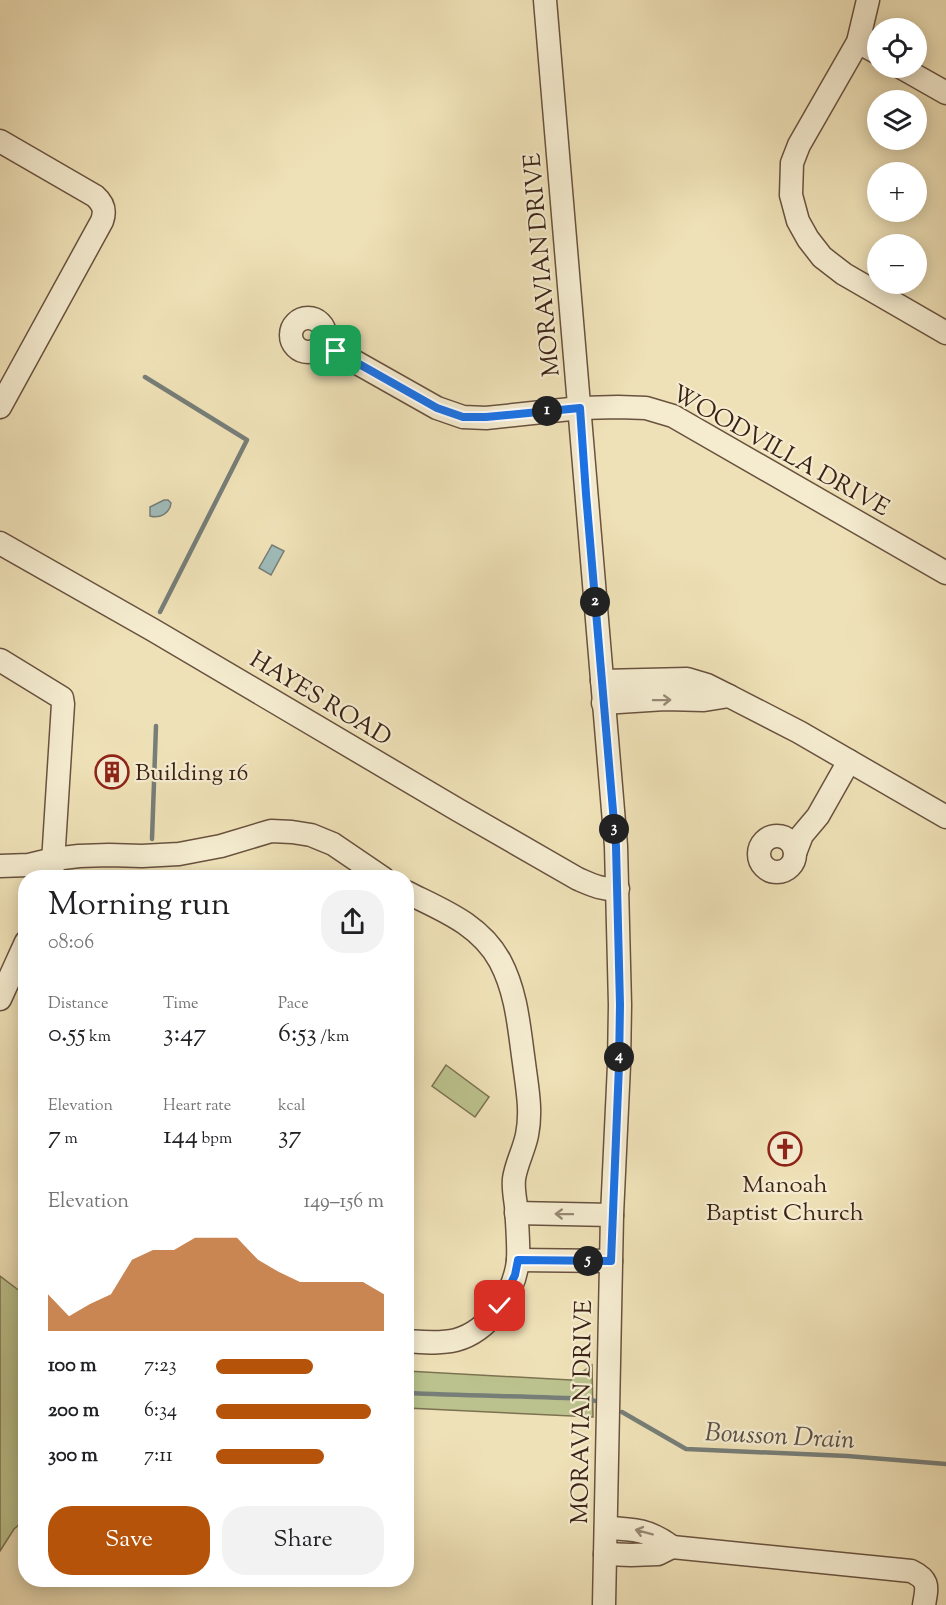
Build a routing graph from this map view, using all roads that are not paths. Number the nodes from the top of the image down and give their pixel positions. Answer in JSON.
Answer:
{"nodes":[{"id":1,"x":545,"y":0,"type":"edge"},
{"id":2,"x":868,"y":0,"type":"edge"},
{"id":3,"x":858,"y":42,"type":"junction"},
{"id":4,"x":867,"y":47,"type":"edge"},
{"id":5,"x":920,"y":78,"type":"edge"},
{"id":6,"x":946,"y":93,"type":"edge"},
{"id":7,"x":0,"y":141,"type":"edge"},
{"id":8,"x":946,"y":333,"type":"edge"},
{"id":9,"x":325,"y":345,"type":"dead end"},
{"id":10,"x":0,"y":407,"type":"edge"},
{"id":11,"x":580,"y":408,"type":"junction"},
{"id":12,"x":0,"y":543,"type":"edge"},
{"id":13,"x":946,"y":573,"type":"edge"},
{"id":14,"x":0,"y":660,"type":"edge"},
{"id":15,"x":602,"y":681,"type":"junction"},
{"id":16,"x":729,"y":696,"type":"junction"},
{"id":17,"x":603,"y":703,"type":"junction"},
{"id":18,"x":849,"y":761,"type":"junction"},
{"id":19,"x":946,"y":817,"type":"edge"},
{"id":20,"x":794,"y":842,"type":"dead end"},
{"id":21,"x":0,"y":866,"type":"edge"},
{"id":22,"x":53,"y":868,"type":"edge"},
{"id":23,"x":371,"y":870,"type":"edge"},
{"id":24,"x":618,"y":888,"type":"junction"},
{"id":25,"x":414,"y":896,"type":"edge"},
{"id":26,"x":18,"y":960,"type":"edge"},
{"id":27,"x":0,"y":999,"type":"edge"},
{"id":28,"x":516,"y":1213,"type":"junction"},
{"id":29,"x":612,"y":1215,"type":"junction"},
{"id":30,"x":518,"y":1260,"type":"junction"},
{"id":31,"x":611,"y":1261,"type":"junction"},
{"id":32,"x":414,"y":1341,"type":"edge"},
{"id":33,"x":606,"y":1528,"type":"junction"},
{"id":34,"x":672,"y":1547,"type":"junction"},
{"id":35,"x":605,"y":1554,"type":"junction"},
{"id":36,"x":604,"y":1605,"type":"edge"},
{"id":37,"x":924,"y":1605,"type":"edge"}],
"edges":[{"from":1,"to":11,"type":"street","name":"MORAVIAN DRIVE"},
{"from":2,"to":3,"type":"street"},
{"from":3,"to":4,"type":"street"},
{"from":3,"to":8,"type":"street"},
{"from":5,"to":6,"type":"street"},
{"from":7,"to":10,"type":"street"},
{"from":9,"to":11,"type":"street","name":"WOODVILLA DRIVE"},
{"from":11,"to":13,"type":"street","name":"WOODVILLA DRIVE"},
{"from":11,"to":15,"type":"street","name":"MORAVIAN DRIVE"},
{"from":12,"to":24,"type":"street","name":"HAYES ROAD"},
{"from":14,"to":22,"type":"street"},
{"from":15,"to":16,"type":"street"},
{"from":15,"to":17,"type":"street","name":"MORAVIAN DRIVE"},
{"from":17,"to":16,"type":"street","one_way":true},
{"from":16,"to":18,"type":"street"},
{"from":17,"to":24,"type":"street","name":"MORAVIAN DRIVE"},
{"from":18,"to":19,"type":"street"},
{"from":18,"to":20,"type":"street"},
{"from":21,"to":22,"type":"street"},
{"from":22,"to":23,"type":"street"},
{"from":24,"to":29,"type":"street","name":"MORAVIAN DRIVE"},
{"from":25,"to":28,"type":"street"},
{"from":26,"to":27,"type":"street"},
{"from":29,"to":28,"type":"street","one_way":true},
{"from":28,"to":30,"type":"street"},
{"from":29,"to":31,"type":"street","name":"MORAVIAN DRIVE"},
{"from":30,"to":31,"type":"street"},
{"from":30,"to":32,"type":"street"},
{"from":31,"to":33,"type":"street","name":"MORAVIAN DRIVE"},
{"from":34,"to":33,"type":"street","one_way":true},
{"from":33,"to":35,"type":"street","name":"MORAVIAN DRIVE"},
{"from":34,"to":35,"type":"street"},
{"from":34,"to":37,"type":"street"},
{"from":35,"to":36,"type":"street","name":"MORAVIAN DRIVE"}]}
